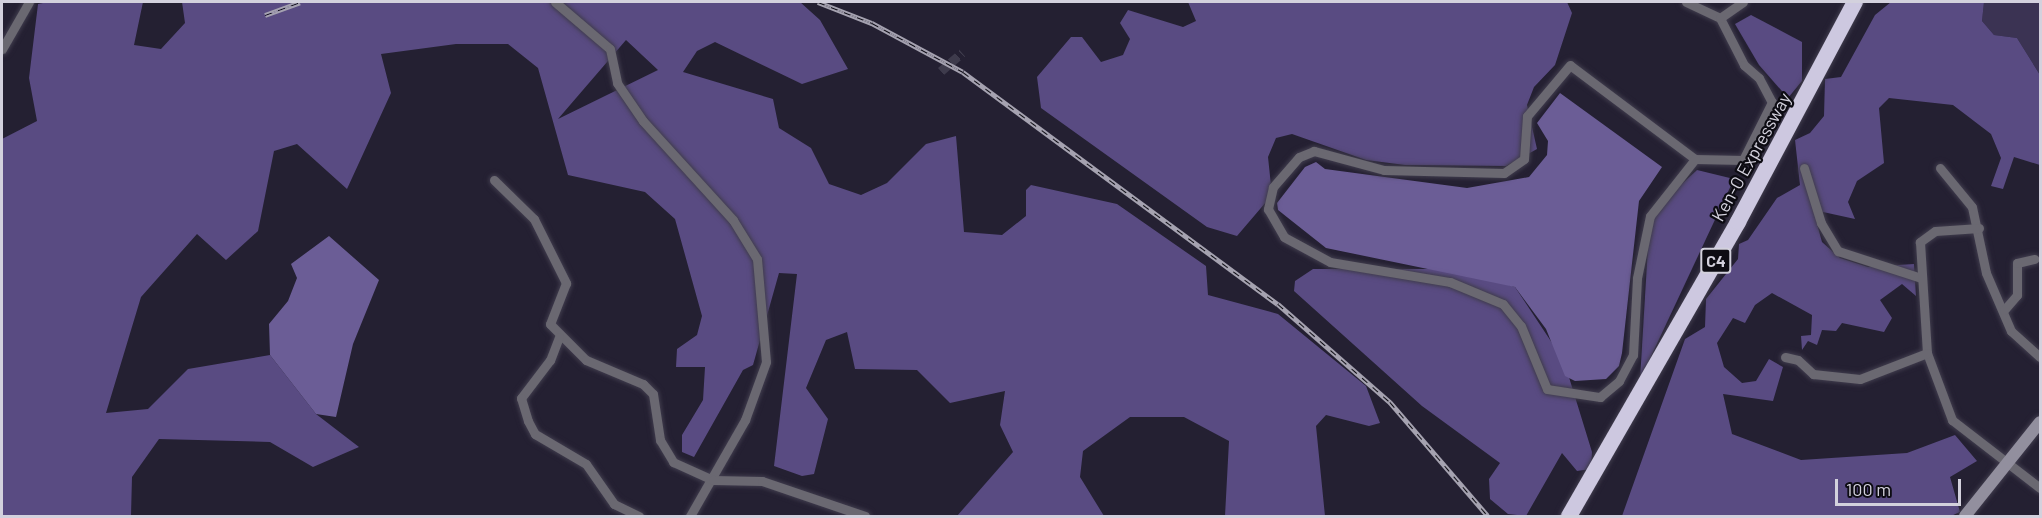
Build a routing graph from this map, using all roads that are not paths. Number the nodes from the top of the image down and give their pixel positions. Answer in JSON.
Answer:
{"nodes":[{"id":1,"x":28,"y":2,"type":"edge"},
{"id":2,"x":555,"y":2,"type":"edge"},
{"id":3,"x":1686,"y":2,"type":"edge"},
{"id":4,"x":1743,"y":2,"type":"edge"},
{"id":5,"x":1855,"y":2,"type":"edge"},
{"id":6,"x":1720,"y":18,"type":"junction"},
{"id":7,"x":2,"y":49,"type":"edge"},
{"id":8,"x":1695,"y":159,"type":"junction"},
{"id":9,"x":1803,"y":168,"type":"dead end"},
{"id":10,"x":1940,"y":168,"type":"dead end"},
{"id":11,"x":494,"y":180,"type":"dead end"},
{"id":12,"x":1979,"y":228,"type":"junction"},
{"id":13,"x":2035,"y":260,"type":"dead end"},
{"id":14,"x":1922,"y":278,"type":"junction"},
{"id":15,"x":2004,"y":310,"type":"junction"},
{"id":16,"x":558,"y":337,"type":"junction"},
{"id":17,"x":1927,"y":353,"type":"junction"},
{"id":18,"x":1785,"y":357,"type":"dead end"},
{"id":19,"x":2040,"y":357,"type":"edge"},
{"id":20,"x":2040,"y":422,"type":"edge"},
{"id":21,"x":2007,"y":462,"type":"junction"},
{"id":22,"x":713,"y":480,"type":"junction"},
{"id":23,"x":2040,"y":488,"type":"edge"},
{"id":24,"x":639,"y":516,"type":"edge"},
{"id":25,"x":690,"y":516,"type":"edge"},
{"id":26,"x":865,"y":516,"type":"edge"},
{"id":27,"x":1569,"y":516,"type":"edge"},
{"id":28,"x":1965,"y":516,"type":"edge"}],
"edges":[{"from":1,"to":7,"type":"street"},
{"from":2,"to":22,"type":"street"},
{"from":3,"to":6,"type":"street"},
{"from":4,"to":6,"type":"street"},
{"from":5,"to":27,"type":"highway","name":"Ken-O Expressway","number":"C4"},
{"from":6,"to":8,"type":"street"},
{"from":8,"to":8,"type":"street"},
{"from":9,"to":14,"type":"street"},
{"from":10,"to":12,"type":"street"},
{"from":11,"to":16,"type":"street"},
{"from":12,"to":14,"type":"street"},
{"from":12,"to":15,"type":"street"},
{"from":13,"to":15,"type":"street"},
{"from":14,"to":17,"type":"street"},
{"from":15,"to":19,"type":"street"},
{"from":16,"to":22,"type":"street"},
{"from":16,"to":24,"type":"street"},
{"from":17,"to":18,"type":"street"},
{"from":17,"to":21,"type":"street"},
{"from":20,"to":21,"type":"street"},
{"from":21,"to":23,"type":"street"},
{"from":21,"to":28,"type":"street"},
{"from":22,"to":25,"type":"street"},
{"from":22,"to":26,"type":"street"}]}
